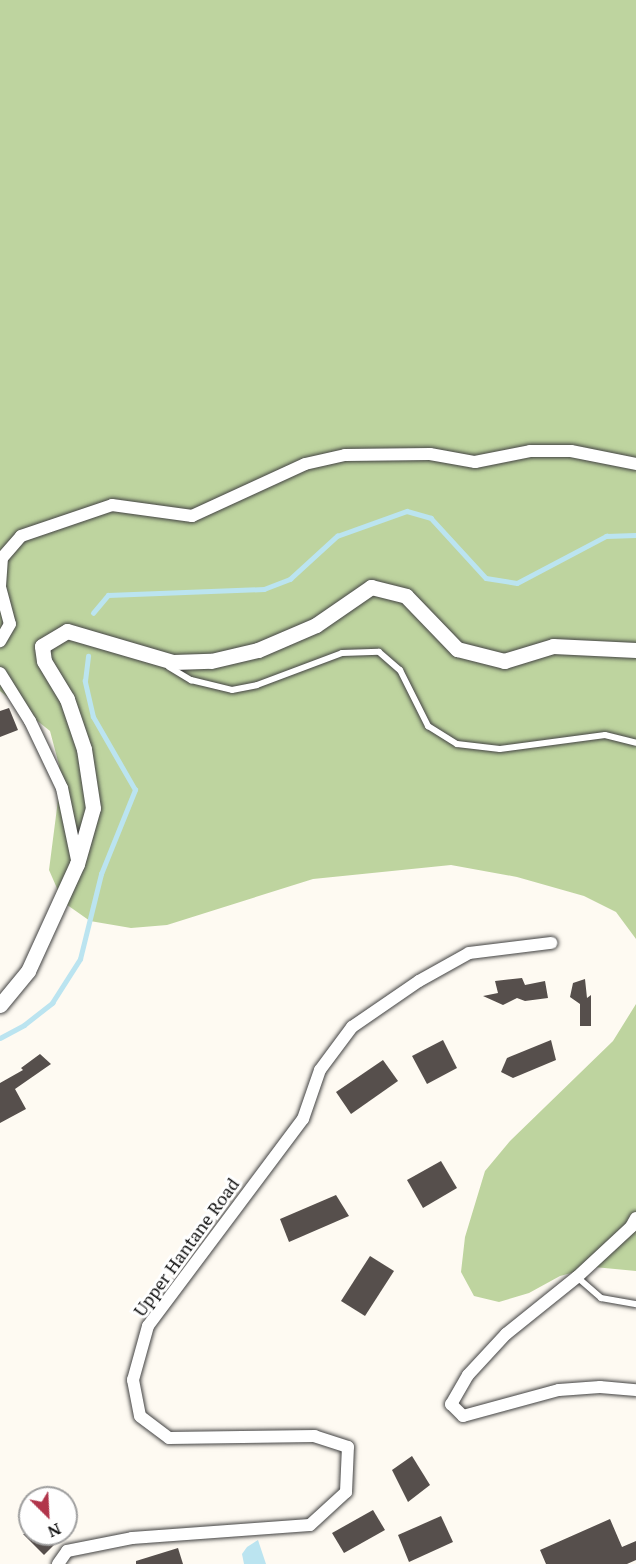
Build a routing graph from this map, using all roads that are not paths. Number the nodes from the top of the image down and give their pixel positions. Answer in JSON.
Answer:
{"nodes":[{"id":1,"x":636,"y":464,"type":"edge"},
{"id":2,"x":0,"y":587,"type":"edge"},
{"id":3,"x":0,"y":641,"type":"edge"},
{"id":4,"x":636,"y":650,"type":"edge"},
{"id":5,"x":152,"y":656,"type":"junction"},
{"id":6,"x":0,"y":673,"type":"edge"},
{"id":7,"x":636,"y":743,"type":"edge"},
{"id":8,"x":77,"y":864,"type":"junction"},
{"id":9,"x":551,"y":943,"type":"dead end"},
{"id":10,"x":0,"y":1005,"type":"edge"},
{"id":11,"x":636,"y":1218,"type":"edge"},
{"id":12,"x":577,"y":1277,"type":"junction"},
{"id":13,"x":636,"y":1304,"type":"edge"},
{"id":14,"x":636,"y":1390,"type":"edge"},
{"id":15,"x":58,"y":1564,"type":"edge"}],
"edges":[{"from":1,"to":2,"type":"street"},
{"from":2,"to":3,"type":"street"},
{"from":4,"to":5,"type":"street"},
{"from":5,"to":7,"type":"lane"},
{"from":5,"to":8,"type":"street"},
{"from":6,"to":8,"type":"street"},
{"from":8,"to":10,"type":"street"},
{"from":9,"to":15,"type":"street","name":"Upper Hantane Road"},
{"from":11,"to":12,"type":"street"},
{"from":12,"to":13,"type":"lane"},
{"from":12,"to":14,"type":"street"}]}
